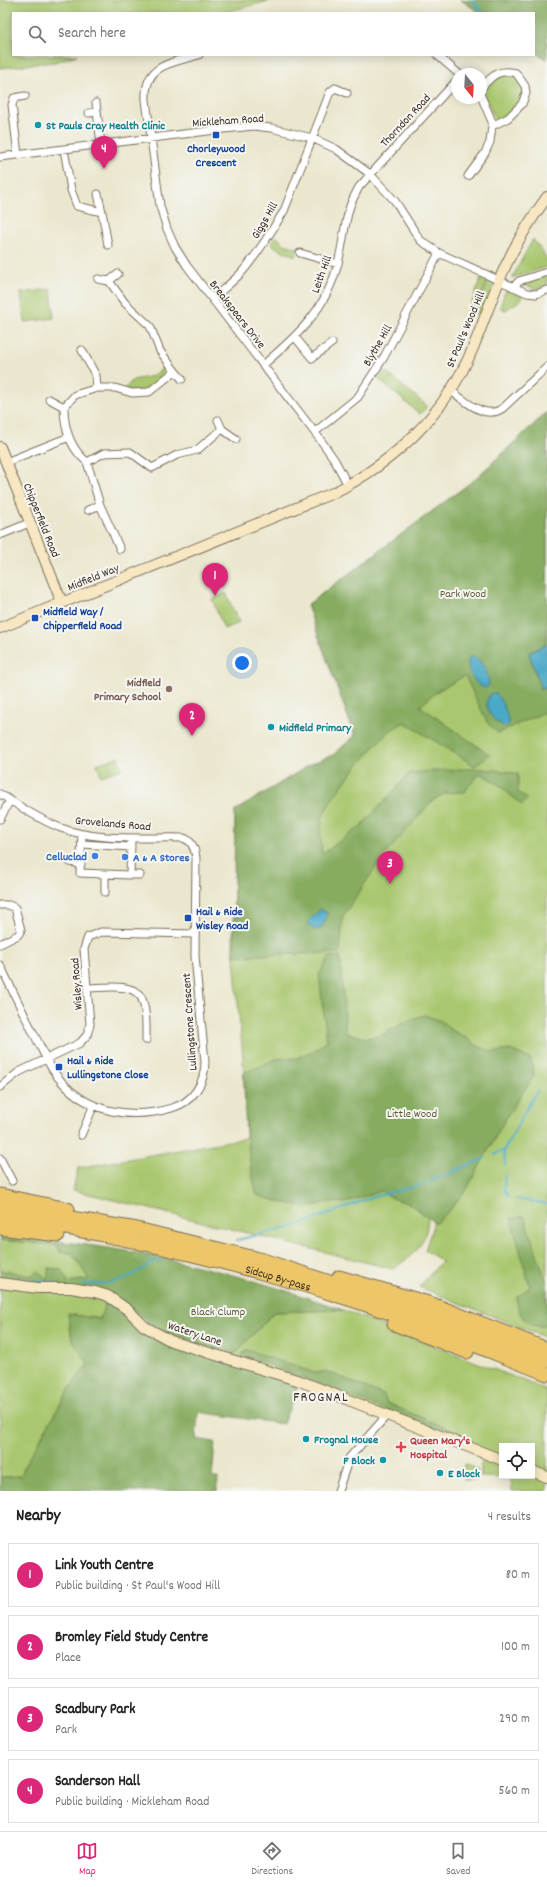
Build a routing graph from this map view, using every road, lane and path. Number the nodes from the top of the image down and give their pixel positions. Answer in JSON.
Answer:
{"nodes":[{"id":1,"x":195,"y":56,"type":"edge"},
{"id":2,"x":437,"y":56,"type":"edge"},
{"id":3,"x":452,"y":68,"type":"edge"},
{"id":4,"x":487,"y":81,"type":"edge"},
{"id":5,"x":451,"y":86,"type":"edge"},
{"id":6,"x":347,"y":93,"type":"dead end"},
{"id":7,"x":25,"y":96,"type":"dead end"},
{"id":8,"x":96,"y":103,"type":"dead end"},
{"id":9,"x":484,"y":104,"type":"edge"},
{"id":10,"x":97,"y":112,"type":"junction"},
{"id":11,"x":89,"y":113,"type":"dead end"},
{"id":12,"x":493,"y":124,"type":"junction"},
{"id":13,"x":152,"y":138,"type":"junction"},
{"id":14,"x":312,"y":138,"type":"junction"},
{"id":15,"x":101,"y":144,"type":"junction"},
{"id":16,"x":64,"y":149,"type":"junction"},
{"id":17,"x":18,"y":155,"type":"junction"},
{"id":18,"x":0,"y":157,"type":"edge"},
{"id":19,"x":370,"y":174,"type":"junction"},
{"id":20,"x":468,"y":176,"type":"dead end"},
{"id":21,"x":98,"y":194,"type":"dead end"},
{"id":22,"x":547,"y":197,"type":"edge"},
{"id":23,"x":102,"y":212,"type":"junction"},
{"id":24,"x":108,"y":245,"type":"dead end"},
{"id":25,"x":300,"y":253,"type":"dead end"},
{"id":26,"x":439,"y":253,"type":"junction"},
{"id":27,"x":338,"y":264,"type":"junction"},
{"id":28,"x":547,"y":272,"type":"edge"},
{"id":29,"x":118,"y":274,"type":"dead end"},
{"id":30,"x":98,"y":279,"type":"dead end"},
{"id":31,"x":500,"y":280,"type":"junction"},
{"id":32,"x":109,"y":281,"type":"junction"},
{"id":33,"x":513,"y":287,"type":"junction"},
{"id":34,"x":547,"y":290,"type":"edge"},
{"id":35,"x":212,"y":299,"type":"junction"},
{"id":36,"x":295,"y":337,"type":"junction"},
{"id":37,"x":332,"y":343,"type":"dead end"},
{"id":38,"x":82,"y":350,"type":"dead end"},
{"id":39,"x":263,"y":364,"type":"junction"},
{"id":40,"x":547,"y":367,"type":"edge"},
{"id":41,"x":175,"y":371,"type":"junction"},
{"id":42,"x":182,"y":379,"type":"dead end"},
{"id":43,"x":97,"y":388,"type":"junction"},
{"id":44,"x":451,"y":391,"type":"junction"},
{"id":45,"x":49,"y":399,"type":"dead end"},
{"id":46,"x":64,"y":407,"type":"junction"},
{"id":47,"x":218,"y":420,"type":"dead end"},
{"id":48,"x":222,"y":429,"type":"junction"},
{"id":49,"x":315,"y":432,"type":"junction"},
{"id":50,"x":69,"y":437,"type":"junction"},
{"id":51,"x":236,"y":439,"type":"dead end"},
{"id":52,"x":0,"y":447,"type":"edge"},
{"id":53,"x":6,"y":462,"type":"junction"},
{"id":54,"x":87,"y":462,"type":"junction"},
{"id":55,"x":348,"y":485,"type":"junction"},
{"id":56,"x":100,"y":505,"type":"junction"},
{"id":57,"x":88,"y":510,"type":"dead end"},
{"id":58,"x":29,"y":523,"type":"junction"},
{"id":59,"x":0,"y":535,"type":"edge"},
{"id":60,"x":120,"y":549,"type":"dead end"},
{"id":61,"x":194,"y":550,"type":"joint"},
{"id":62,"x":62,"y":603,"type":"junction"},
{"id":63,"x":0,"y":628,"type":"edge"},
{"id":64,"x":0,"y":794,"type":"edge"},
{"id":65,"x":10,"y":800,"type":"junction"},
{"id":66,"x":0,"y":819,"type":"edge"},
{"id":67,"x":82,"y":834,"type":"junction"},
{"id":68,"x":132,"y":837,"type":"junction"},
{"id":69,"x":186,"y":839,"type":"joint"},
{"id":70,"x":82,"y":844,"type":"junction"},
{"id":71,"x":131,"y":847,"type":"junction"},
{"id":72,"x":70,"y":862,"type":"dead end"},
{"id":73,"x":81,"y":864,"type":"junction"},
{"id":74,"x":105,"y":874,"type":"junction"},
{"id":75,"x":130,"y":875,"type":"junction"},
{"id":76,"x":140,"y":875,"type":"dead end"},
{"id":77,"x":104,"y":892,"type":"dead end"},
{"id":78,"x":0,"y":905,"type":"edge"},
{"id":79,"x":195,"y":934,"type":"junction"},
{"id":80,"x":0,"y":944,"type":"edge"},
{"id":81,"x":0,"y":965,"type":"edge"},
{"id":82,"x":87,"y":988,"type":"junction"},
{"id":83,"x":146,"y":1040,"type":"dead end"},
{"id":84,"x":46,"y":1059,"type":"junction"},
{"id":85,"x":0,"y":1088,"type":"edge"},
{"id":86,"x":94,"y":1105,"type":"junction"},
{"id":87,"x":80,"y":1135,"type":"dead end"},
{"id":88,"x":0,"y":1158,"type":"edge"},
{"id":89,"x":12,"y":1181,"type":"dead end"},
{"id":90,"x":0,"y":1195,"type":"edge"},
{"id":91,"x":0,"y":1206,"type":"edge"},
{"id":92,"x":0,"y":1217,"type":"edge"},
{"id":93,"x":0,"y":1228,"type":"edge"},
{"id":94,"x":137,"y":1229,"type":"junction"},
{"id":95,"x":152,"y":1246,"type":"junction"},
{"id":96,"x":264,"y":1260,"type":"junction"},
{"id":97,"x":252,"y":1271,"type":"junction"},
{"id":98,"x":0,"y":1283,"type":"edge"},
{"id":99,"x":547,"y":1349,"type":"edge"},
{"id":100,"x":547,"y":1361,"type":"edge"},
{"id":101,"x":547,"y":1374,"type":"edge"},
{"id":102,"x":547,"y":1383,"type":"edge"},
{"id":103,"x":388,"y":1414,"type":"junction"},
{"id":104,"x":499,"y":1459,"type":"edge"},
{"id":105,"x":535,"y":1472,"type":"edge"},
{"id":106,"x":547,"y":1477,"type":"edge"},
{"id":107,"x":338,"y":1491,"type":"edge"}],
"edges":[{"from":1,"to":13,"type":"street"},
{"from":2,"to":3,"type":"street"},
{"from":4,"to":12,"type":"street"},
{"from":5,"to":19,"type":"street","name":"Thorndon Road"},
{"from":6,"to":14,"type":"street","name":"Giggs Hill"},
{"from":7,"to":17,"type":"street"},
{"from":8,"to":10,"type":"street"},
{"from":9,"to":12,"type":"street"},
{"from":10,"to":11,"type":"street"},
{"from":10,"to":15,"type":"street"},
{"from":12,"to":20,"type":"street"},
{"from":13,"to":14,"type":"street","name":"Mickleham Road"},
{"from":13,"to":15,"type":"street","name":"Mickleham Road"},
{"from":13,"to":35,"type":"street","name":"Breakspears Drive"},
{"from":14,"to":19,"type":"street","name":"Mickleham Road"},
{"from":14,"to":35,"type":"street","name":"Giggs Hill"},
{"from":15,"to":16,"type":"street","name":"Mickleham Road"},
{"from":16,"to":17,"type":"street","name":"Mickleham Road"},
{"from":16,"to":23,"type":"street"},
{"from":17,"to":18,"type":"street","name":"Mickleham Road"},
{"from":19,"to":26,"type":"street","name":"Mickleham Road"},
{"from":19,"to":27,"type":"street","name":"Leith Hill"},
{"from":21,"to":23,"type":"street"},
{"from":22,"to":31,"type":"street","name":"St Paul's Wood Hill"},
{"from":23,"to":24,"type":"street"},
{"from":25,"to":27,"type":"street"},
{"from":26,"to":31,"type":"street","name":"Mickleham Road"},
{"from":26,"to":49,"type":"street","name":"Blythe Hill"},
{"from":27,"to":36,"type":"street","name":"Leith Hill"},
{"from":28,"to":33,"type":"street"},
{"from":29,"to":32,"type":"street"},
{"from":30,"to":32,"type":"street"},
{"from":31,"to":33,"type":"street","name":"Mickleham Road"},
{"from":31,"to":44,"type":"street","name":"St Paul's Wood Hill"},
{"from":32,"to":41,"type":"street"},
{"from":33,"to":34,"type":"street","name":"Mickleham Road"},
{"from":35,"to":39,"type":"street","name":"Breakspears Drive"},
{"from":36,"to":37,"type":"street"},
{"from":36,"to":39,"type":"street","name":"Leith Hill"},
{"from":38,"to":43,"type":"street"},
{"from":39,"to":49,"type":"street","name":"Breakspears Drive"},
{"from":40,"to":44,"type":"street"},
{"from":41,"to":42,"type":"street"},
{"from":41,"to":43,"type":"street"},
{"from":43,"to":46,"type":"street"},
{"from":44,"to":55,"type":"street","name":"St Paul's Wood Hill"},
{"from":45,"to":46,"type":"street"},
{"from":46,"to":50,"type":"street"},
{"from":47,"to":48,"type":"street"},
{"from":48,"to":51,"type":"street"},
{"from":48,"to":54,"type":"street"},
{"from":49,"to":55,"type":"street","name":"Breakspears Drive"},
{"from":50,"to":53,"type":"street"},
{"from":50,"to":54,"type":"street"},
{"from":52,"to":53,"type":"street","name":"Chipperfield Road"},
{"from":53,"to":58,"type":"street","name":"Chipperfield Road"},
{"from":54,"to":56,"type":"street"},
{"from":55,"to":61,"type":"street","name":"St Paul's Wood Hill"},
{"from":56,"to":57,"type":"street"},
{"from":56,"to":60,"type":"street"},
{"from":58,"to":59,"type":"street"},
{"from":58,"to":62,"type":"street","name":"Chipperfield Road"},
{"from":61,"to":62,"type":"street","name":"Midfield Way"},
{"from":62,"to":63,"type":"street","name":"Midfield Way"},
{"from":64,"to":65,"type":"street","name":"Grovelands Road"},
{"from":65,"to":66,"type":"street"},
{"from":65,"to":67,"type":"street","name":"Grovelands Road"},
{"from":67,"to":68,"type":"street","name":"Grovelands Road"},
{"from":67,"to":70,"type":"street"},
{"from":68,"to":69,"type":"street","name":"Grovelands Road"},
{"from":68,"to":71,"type":"street"},
{"from":69,"to":79,"type":"street","name":"Lullingstone Crescent"},
{"from":70,"to":71,"type":"street","name":"Grovelands Road"},
{"from":70,"to":73,"type":"street"},
{"from":71,"to":75,"type":"street"},
{"from":72,"to":73,"type":"street"},
{"from":73,"to":74,"type":"street"},
{"from":74,"to":75,"type":"street"},
{"from":74,"to":77,"type":"street"},
{"from":75,"to":76,"type":"street"},
{"from":78,"to":80,"type":"street"},
{"from":79,"to":82,"type":"street","name":"Wisley Road"},
{"from":79,"to":86,"type":"street","name":"Lullingstone Crescent"},
{"from":81,"to":84,"type":"street","name":"Lullingstone Crescent"},
{"from":82,"to":83,"type":"street"},
{"from":82,"to":84,"type":"street","name":"Wisley Road"},
{"from":84,"to":85,"type":"street","name":"Wisley Road"},
{"from":84,"to":86,"type":"street","name":"Lullingstone Crescent"},
{"from":86,"to":87,"type":"street"},
{"from":88,"to":89,"type":"street"},
{"from":90,"to":94,"type":"highway"},
{"from":91,"to":94,"type":"highway","name":"Sidcup By-pass"},
{"from":92,"to":95,"type":"highway","name":"Sidcup By-pass"},
{"from":93,"to":95,"type":"highway"},
{"from":94,"to":96,"type":"highway","name":"Sidcup By-pass"},
{"from":95,"to":97,"type":"highway","name":"Sidcup By-pass"},
{"from":96,"to":99,"type":"highway"},
{"from":96,"to":100,"type":"highway","name":"Sidcup By-pass"},
{"from":97,"to":101,"type":"highway","name":"Sidcup By-pass"},
{"from":97,"to":102,"type":"highway"},
{"from":98,"to":103,"type":"street","name":"Watery Lane"},
{"from":103,"to":104,"type":"street","name":"Watery Lane"},
{"from":103,"to":107,"type":"street"},
{"from":105,"to":106,"type":"street"}]}
